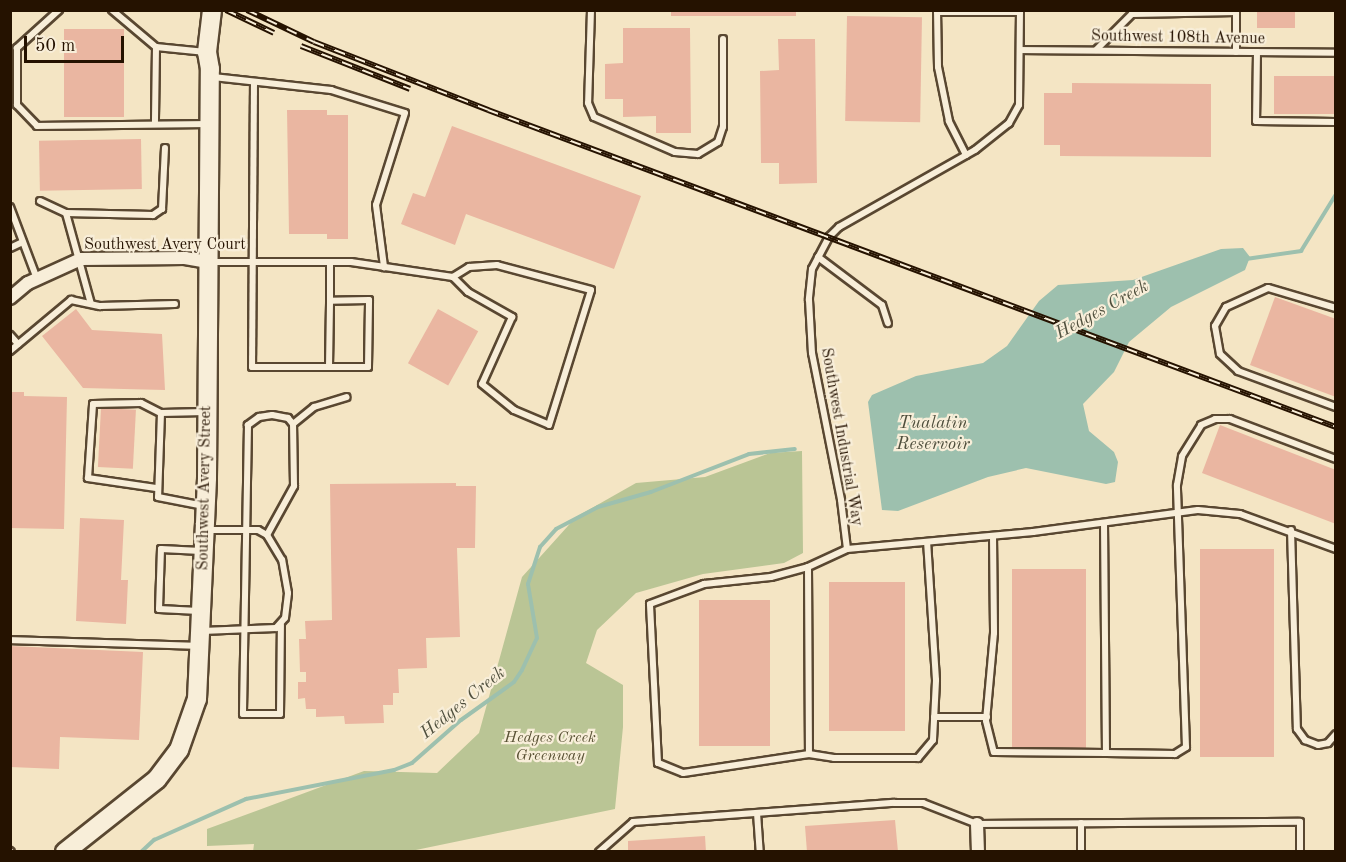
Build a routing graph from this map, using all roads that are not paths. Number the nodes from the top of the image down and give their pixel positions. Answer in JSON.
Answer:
{"nodes":[{"id":1,"x":59,"y":10,"type":"edge"},
{"id":2,"x":112,"y":10,"type":"edge"},
{"id":3,"x":212,"y":10,"type":"edge"},
{"id":4,"x":221,"y":10,"type":"edge"},
{"id":5,"x":591,"y":10,"type":"edge"},
{"id":6,"x":1020,"y":11,"type":"edge"},
{"id":7,"x":1236,"y":11,"type":"edge"},
{"id":8,"x":723,"y":39,"type":"dead end"},
{"id":9,"x":156,"y":47,"type":"junction"},
{"id":10,"x":1020,"y":50,"type":"junction"},
{"id":11,"x":1096,"y":50,"type":"junction"},
{"id":12,"x":1236,"y":52,"type":"junction"},
{"id":13,"x":1257,"y":52,"type":"junction"},
{"id":14,"x":1335,"y":53,"type":"edge"},
{"id":15,"x":209,"y":66,"type":"junction"},
{"id":16,"x":254,"y":82,"type":"junction"},
{"id":17,"x":1335,"y":122,"type":"edge"},
{"id":18,"x":155,"y":123,"type":"junction"},
{"id":19,"x":207,"y":124,"type":"junction"},
{"id":20,"x":165,"y":148,"type":"dead end"},
{"id":21,"x":966,"y":155,"type":"junction"},
{"id":22,"x":40,"y":201,"type":"dead end"},
{"id":23,"x":10,"y":207,"type":"edge"},
{"id":24,"x":66,"y":213,"type":"junction"},
{"id":25,"x":24,"y":242,"type":"junction"},
{"id":26,"x":10,"y":248,"type":"edge"},
{"id":27,"x":818,"y":257,"type":"junction"},
{"id":28,"x":81,"y":259,"type":"junction"},
{"id":29,"x":207,"y":262,"type":"junction"},
{"id":30,"x":253,"y":262,"type":"junction"},
{"id":31,"x":330,"y":262,"type":"junction"},
{"id":32,"x":384,"y":267,"type":"junction"},
{"id":33,"x":453,"y":277,"type":"junction"},
{"id":34,"x":37,"y":279,"type":"junction"},
{"id":35,"x":10,"y":298,"type":"edge"},
{"id":36,"x":330,"y":301,"type":"junction"},
{"id":37,"x":91,"y":304,"type":"junction"},
{"id":38,"x":175,"y":304,"type":"dead end"},
{"id":39,"x":1335,"y":308,"type":"edge"},
{"id":40,"x":888,"y":322,"type":"dead end"},
{"id":41,"x":10,"y":334,"type":"edge"},
{"id":42,"x":18,"y":344,"type":"junction"},
{"id":43,"x":10,"y":351,"type":"edge"},
{"id":44,"x":329,"y":367,"type":"junction"},
{"id":45,"x":347,"y":398,"type":"dead end"},
{"id":46,"x":1335,"y":407,"type":"edge"},
{"id":47,"x":207,"y":412,"type":"junction"},
{"id":48,"x":161,"y":413,"type":"junction"},
{"id":49,"x":293,"y":424,"type":"junction"},
{"id":50,"x":1335,"y":459,"type":"edge"},
{"id":51,"x":156,"y":488,"type":"junction"},
{"id":52,"x":206,"y":507,"type":"junction"},
{"id":53,"x":1178,"y":513,"type":"junction"},
{"id":54,"x":1104,"y":523,"type":"junction"},
{"id":55,"x":205,"y":530,"type":"junction"},
{"id":56,"x":246,"y":530,"type":"junction"},
{"id":57,"x":1291,"y":530,"type":"junction"},
{"id":58,"x":267,"y":535,"type":"junction"},
{"id":59,"x":993,"y":536,"type":"junction"},
{"id":60,"x":927,"y":542,"type":"junction"},
{"id":61,"x":847,"y":549,"type":"junction"},
{"id":62,"x":1335,"y":549,"type":"edge"},
{"id":63,"x":204,"y":551,"type":"junction"},
{"id":64,"x":808,"y":567,"type":"junction"},
{"id":65,"x":202,"y":611,"type":"junction"},
{"id":66,"x":281,"y":625,"type":"junction"},
{"id":67,"x":244,"y":632,"type":"junction"},
{"id":68,"x":201,"y":639,"type":"junction"},
{"id":69,"x":10,"y":640,"type":"edge"},
{"id":70,"x":934,"y":717,"type":"junction"},
{"id":71,"x":987,"y":717,"type":"junction"},
{"id":72,"x":1335,"y":734,"type":"edge"},
{"id":73,"x":1106,"y":753,"type":"junction"},
{"id":74,"x":809,"y":754,"type":"junction"},
{"id":75,"x":757,"y":813,"type":"junction"},
{"id":76,"x":1081,"y":823,"type":"junction"},
{"id":77,"x":977,"y":824,"type":"junction"},
{"id":78,"x":65,"y":852,"type":"edge"},
{"id":79,"x":599,"y":852,"type":"edge"},
{"id":80,"x":760,"y":852,"type":"edge"},
{"id":81,"x":978,"y":852,"type":"edge"},
{"id":82,"x":1082,"y":852,"type":"edge"},
{"id":83,"x":1300,"y":852,"type":"edge"}],
"edges":[{"from":1,"to":18,"type":"lane"},
{"from":2,"to":9,"type":"lane"},
{"from":3,"to":15,"type":"main road","name":"Southwest Avery Street"},
{"from":4,"to":15,"type":"main road","name":"Southwest Avery Street"},
{"from":5,"to":8,"type":"lane"},
{"from":6,"to":10,"type":"lane","name":"Southwest Industrial Way"},
{"from":6,"to":21,"type":"lane"},
{"from":7,"to":11,"type":"lane"},
{"from":7,"to":12,"type":"lane"},
{"from":9,"to":15,"type":"lane"},
{"from":9,"to":18,"type":"lane"},
{"from":10,"to":11,"type":"lane","name":"Southwest 108th Avenue"},
{"from":10,"to":21,"type":"lane","name":"Southwest Industrial Way"},
{"from":11,"to":12,"type":"lane","name":"Southwest 108th Avenue"},
{"from":12,"to":13,"type":"lane","name":"Southwest 108th Avenue"},
{"from":13,"to":14,"type":"lane","name":"Southwest 108th Avenue"},
{"from":13,"to":17,"type":"lane"},
{"from":15,"to":16,"type":"lane"},
{"from":15,"to":19,"type":"main road","name":"Southwest Avery Street"},
{"from":16,"to":30,"type":"lane"},
{"from":16,"to":32,"type":"lane"},
{"from":18,"to":19,"type":"lane"},
{"from":19,"to":29,"type":"main road","name":"Southwest Avery Street"},
{"from":20,"to":24,"type":"lane"},
{"from":21,"to":27,"type":"lane","name":"Southwest Industrial Way"},
{"from":22,"to":24,"type":"lane"},
{"from":23,"to":25,"type":"lane"},
{"from":24,"to":28,"type":"lane"},
{"from":25,"to":26,"type":"lane"},
{"from":25,"to":34,"type":"lane"},
{"from":27,"to":40,"type":"lane"},
{"from":27,"to":61,"type":"lane","name":"Southwest Industrial Way"},
{"from":28,"to":29,"type":"street","name":"Southwest Avery Court"},
{"from":28,"to":34,"type":"street","name":"Southwest Avery Court"},
{"from":28,"to":37,"type":"lane"},
{"from":29,"to":30,"type":"lane","name":"Southwest Avery Court"},
{"from":29,"to":47,"type":"main road","name":"Southwest Avery Street"},
{"from":30,"to":31,"type":"lane","name":"Southwest Avery Court"},
{"from":30,"to":44,"type":"lane"},
{"from":31,"to":32,"type":"lane","name":"Southwest Avery Court"},
{"from":31,"to":36,"type":"lane"},
{"from":32,"to":33,"type":"lane","name":"Southwest Avery Court"},
{"from":33,"to":33,"type":"lane"},
{"from":34,"to":35,"type":"street","name":"Southwest Avery Court"},
{"from":36,"to":44,"type":"lane"},
{"from":36,"to":44,"type":"lane"},
{"from":37,"to":38,"type":"lane"},
{"from":37,"to":42,"type":"lane"},
{"from":39,"to":46,"type":"lane"},
{"from":41,"to":42,"type":"lane"},
{"from":42,"to":43,"type":"lane"},
{"from":45,"to":49,"type":"lane"},
{"from":47,"to":48,"type":"lane"},
{"from":47,"to":52,"type":"main road","name":"Southwest Avery Street"},
{"from":48,"to":51,"type":"lane"},
{"from":48,"to":51,"type":"lane"},
{"from":49,"to":56,"type":"lane"},
{"from":49,"to":58,"type":"lane"},
{"from":50,"to":53,"type":"lane"},
{"from":51,"to":52,"type":"lane"},
{"from":52,"to":55,"type":"main road","name":"Southwest Avery Street"},
{"from":53,"to":54,"type":"lane","name":"Southwest Industrial Way"},
{"from":53,"to":57,"type":"lane","name":"Southwest Industrial Way"},
{"from":53,"to":73,"type":"lane"},
{"from":54,"to":59,"type":"lane","name":"Southwest Industrial Way"},
{"from":54,"to":73,"type":"lane"},
{"from":55,"to":56,"type":"lane"},
{"from":55,"to":63,"type":"main road","name":"Southwest Avery Street"},
{"from":56,"to":58,"type":"lane"},
{"from":56,"to":67,"type":"lane"},
{"from":57,"to":62,"type":"lane","name":"Southwest Industrial Way"},
{"from":57,"to":72,"type":"lane"},
{"from":58,"to":66,"type":"lane"},
{"from":59,"to":60,"type":"lane","name":"Southwest Industrial Way"},
{"from":59,"to":71,"type":"lane"},
{"from":60,"to":61,"type":"lane","name":"Southwest Industrial Way"},
{"from":60,"to":70,"type":"lane"},
{"from":61,"to":64,"type":"lane"},
{"from":63,"to":65,"type":"main road","name":"Southwest Avery Street"},
{"from":63,"to":65,"type":"lane"},
{"from":64,"to":74,"type":"lane"},
{"from":64,"to":74,"type":"lane"},
{"from":65,"to":68,"type":"main road","name":"Southwest Avery Street"},
{"from":66,"to":67,"type":"lane"},
{"from":66,"to":67,"type":"lane"},
{"from":67,"to":68,"type":"lane"},
{"from":68,"to":69,"type":"lane"},
{"from":68,"to":78,"type":"main road","name":"Southwest Avery Street"},
{"from":70,"to":71,"type":"lane"},
{"from":70,"to":74,"type":"lane"},
{"from":71,"to":73,"type":"lane"},
{"from":75,"to":77,"type":"lane"},
{"from":75,"to":79,"type":"lane"},
{"from":75,"to":80,"type":"lane"},
{"from":76,"to":77,"type":"lane"},
{"from":76,"to":82,"type":"lane"},
{"from":76,"to":83,"type":"lane"},
{"from":77,"to":81,"type":"street"}]}
